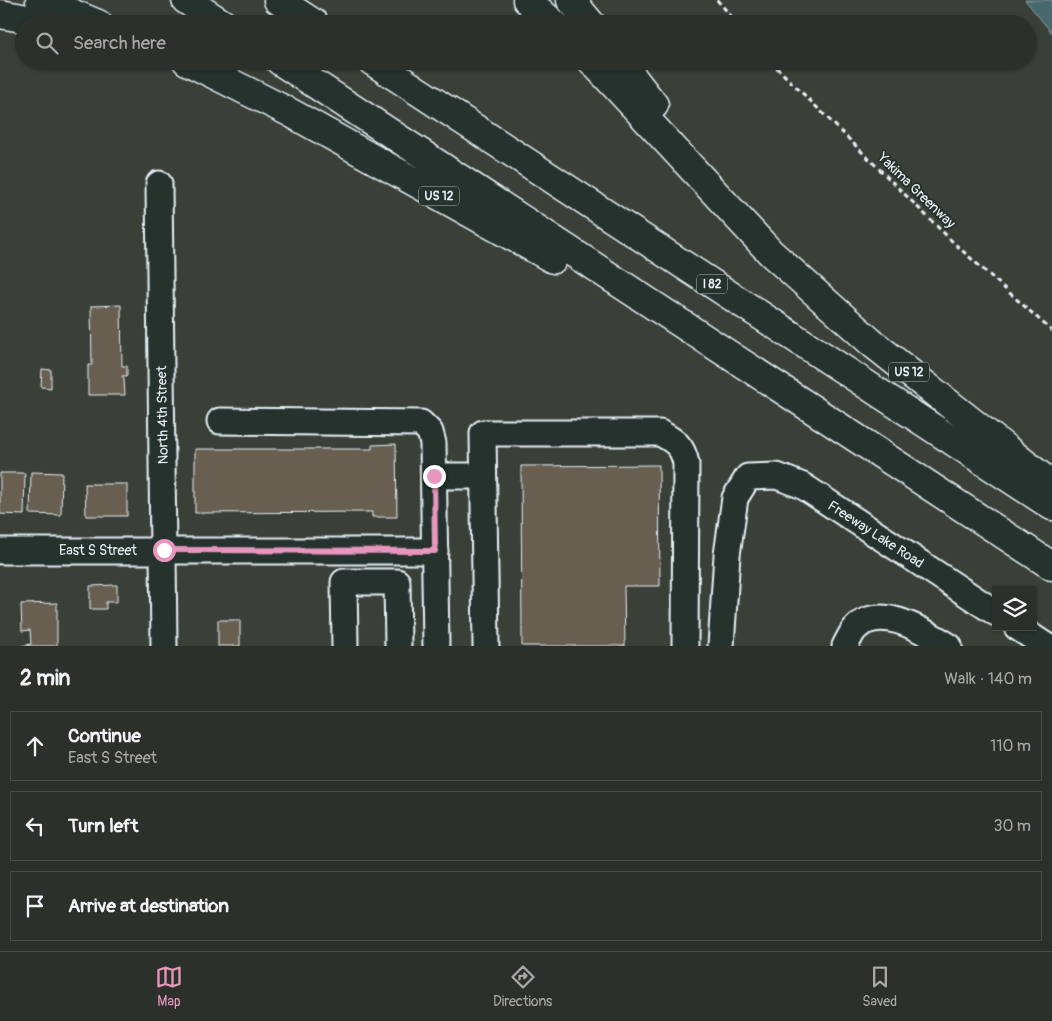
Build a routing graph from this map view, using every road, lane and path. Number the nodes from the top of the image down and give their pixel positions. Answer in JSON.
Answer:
{"nodes":[{"id":1,"x":40,"y":0,"type":"edge"},
{"id":2,"x":186,"y":0,"type":"edge"},
{"id":3,"x":278,"y":0,"type":"edge"},
{"id":4,"x":527,"y":0,"type":"edge"},
{"id":5,"x":571,"y":0,"type":"edge"},
{"id":6,"x":717,"y":0,"type":"edge"},
{"id":7,"x":0,"y":14,"type":"edge"},
{"id":8,"x":76,"y":15,"type":"edge"},
{"id":9,"x":209,"y":15,"type":"edge"},
{"id":10,"x":301,"y":15,"type":"edge"},
{"id":11,"x":544,"y":15,"type":"edge"},
{"id":12,"x":584,"y":15,"type":"edge"},
{"id":13,"x":730,"y":15,"type":"edge"},
{"id":14,"x":15,"y":17,"type":"edge"},
{"id":15,"x":205,"y":70,"type":"edge"},
{"id":16,"x":294,"y":70,"type":"edge"},
{"id":17,"x":386,"y":70,"type":"edge"},
{"id":18,"x":600,"y":70,"type":"edge"},
{"id":19,"x":627,"y":70,"type":"edge"},
{"id":20,"x":779,"y":70,"type":"edge"},
{"id":21,"x":159,"y":184,"type":"dead end"},
{"id":22,"x":771,"y":253,"type":"junction"},
{"id":23,"x":692,"y":331,"type":"junction"},
{"id":24,"x":1052,"y":331,"type":"edge"},
{"id":25,"x":220,"y":422,"type":"dead end"},
{"id":26,"x":434,"y":476,"type":"junction"},
{"id":27,"x":483,"y":476,"type":"junction"},
{"id":28,"x":1052,"y":485,"type":"edge"},
{"id":29,"x":1052,"y":506,"type":"edge"},
{"id":30,"x":164,"y":550,"type":"junction"},
{"id":31,"x":0,"y":551,"type":"edge"},
{"id":32,"x":435,"y":551,"type":"junction"},
{"id":33,"x":1052,"y":566,"type":"edge"},
{"id":34,"x":992,"y":610,"type":"edge"},
{"id":35,"x":1024,"y":631,"type":"edge"},
{"id":36,"x":164,"y":646,"type":"edge"},
{"id":37,"x":345,"y":646,"type":"edge"},
{"id":38,"x":398,"y":646,"type":"edge"},
{"id":39,"x":436,"y":646,"type":"edge"},
{"id":40,"x":486,"y":646,"type":"edge"},
{"id":41,"x":684,"y":646,"type":"edge"},
{"id":42,"x":721,"y":646,"type":"edge"},
{"id":43,"x":845,"y":646,"type":"edge"},
{"id":44,"x":949,"y":646,"type":"edge"},
{"id":45,"x":1046,"y":646,"type":"edge"}],
"edges":[{"from":1,"to":8,"type":"highway"},
{"from":2,"to":9,"type":"highway"},
{"from":3,"to":10,"type":"highway"},
{"from":4,"to":11,"type":"highway"},
{"from":5,"to":12,"type":"highway"},
{"from":6,"to":13,"type":"path"},
{"from":7,"to":14,"type":"highway"},
{"from":15,"to":23,"type":"highway","number":"US 12"},
{"from":16,"to":23,"type":"highway"},
{"from":17,"to":29,"type":"highway","number":"I 82"},
{"from":18,"to":22,"type":"highway"},
{"from":19,"to":22,"type":"highway","number":"US 12"},
{"from":20,"to":24,"type":"path","name":"Yakima Greenway"},
{"from":21,"to":30,"type":"street","name":"North 4th Street"},
{"from":22,"to":28,"type":"highway","number":"US 12"},
{"from":23,"to":33,"type":"highway"},
{"from":25,"to":26,"type":"street"},
{"from":26,"to":27,"type":"street"},
{"from":26,"to":32,"type":"street"},
{"from":27,"to":40,"type":"street"},
{"from":27,"to":41,"type":"street"},
{"from":30,"to":31,"type":"street","name":"East S Street"},
{"from":30,"to":32,"type":"street","name":"East S Street"},
{"from":30,"to":36,"type":"street","name":"North 4th Street"},
{"from":32,"to":39,"type":"street"},
{"from":34,"to":42,"type":"street","name":"Freeway Lake Road"},
{"from":35,"to":45,"type":"street"},
{"from":37,"to":38,"type":"street"},
{"from":43,"to":44,"type":"street"}]}
